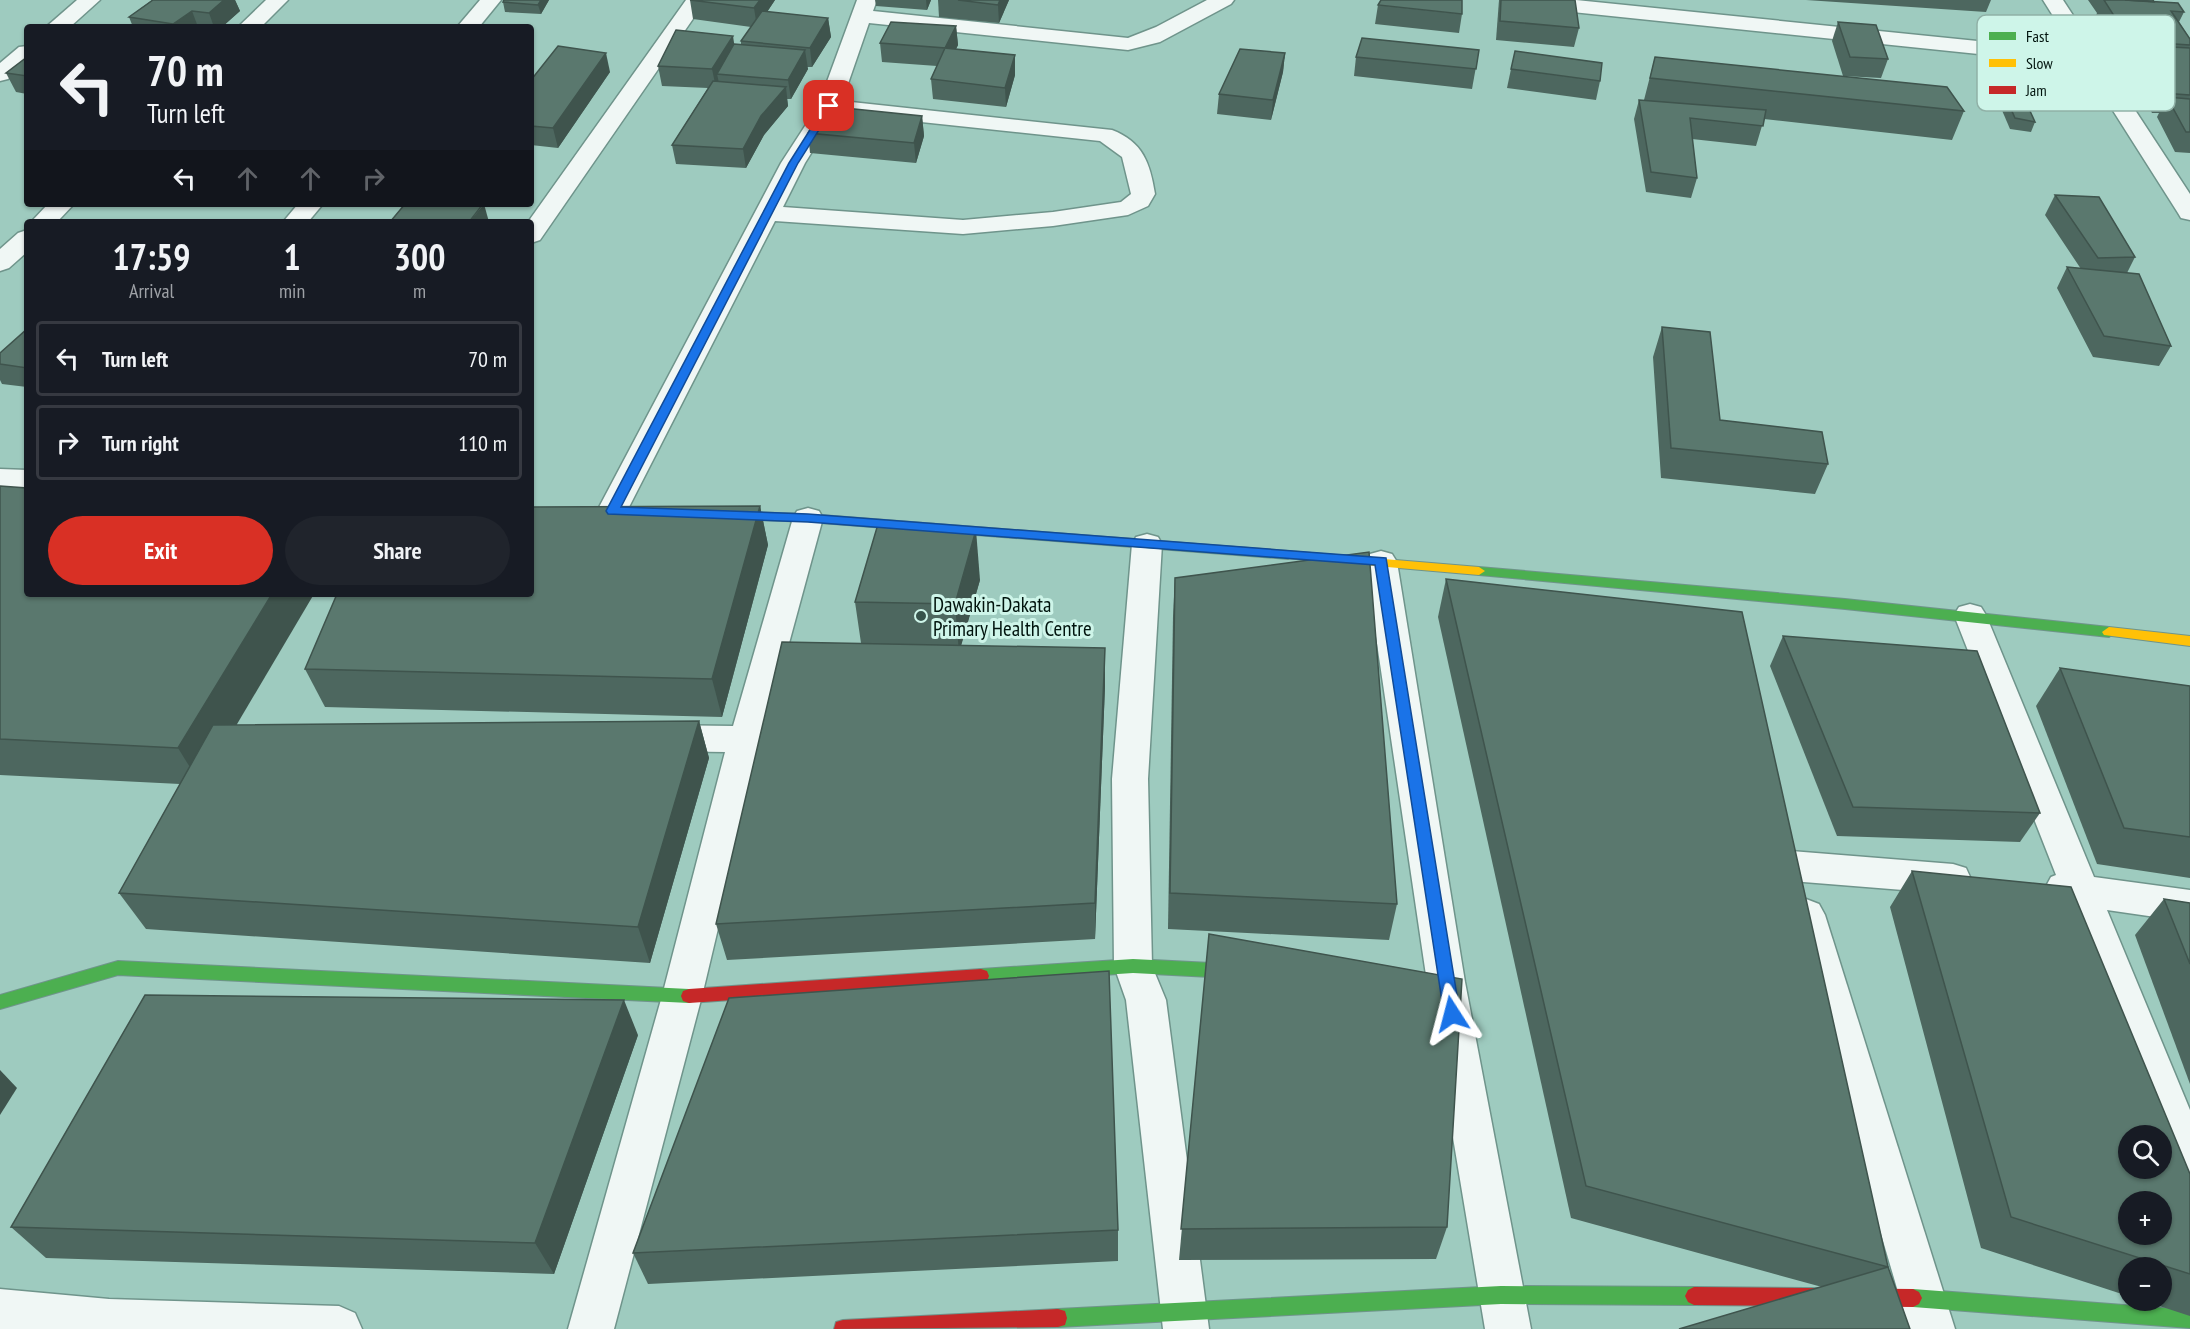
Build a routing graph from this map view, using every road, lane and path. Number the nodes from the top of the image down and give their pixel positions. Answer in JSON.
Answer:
{"nodes":[{"id":1,"x":90,"y":0,"type":"edge"},
{"id":2,"x":278,"y":0,"type":"edge"},
{"id":3,"x":491,"y":0,"type":"edge"},
{"id":4,"x":696,"y":0,"type":"edge"},
{"id":5,"x":1224,"y":0,"type":"edge"},
{"id":6,"x":1515,"y":0,"type":"edge"},
{"id":7,"x":2053,"y":0,"type":"edge"},
{"id":8,"x":864,"y":8,"type":"edge"},
{"id":9,"x":2063,"y":15,"type":"edge"},
{"id":10,"x":61,"y":24,"type":"edge"},
{"id":11,"x":252,"y":24,"type":"edge"},
{"id":12,"x":471,"y":24,"type":"edge"},
{"id":13,"x":1977,"y":47,"type":"edge"},
{"id":14,"x":24,"y":54,"type":"edge"},
{"id":15,"x":0,"y":74,"type":"edge"},
{"id":16,"x":829,"y":106,"type":"junction"},
{"id":17,"x":2124,"y":111,"type":"edge"},
{"id":18,"x":60,"y":207,"type":"edge"},
{"id":19,"x":308,"y":207,"type":"edge"},
{"id":20,"x":767,"y":213,"type":"junction"},
{"id":21,"x":2190,"y":213,"type":"edge"},
{"id":22,"x":47,"y":219,"type":"edge"},
{"id":23,"x":298,"y":219,"type":"edge"},
{"id":24,"x":534,"y":231,"type":"edge"},
{"id":25,"x":24,"y":241,"type":"edge"},
{"id":26,"x":0,"y":263,"type":"edge"},
{"id":27,"x":0,"y":478,"type":"edge"},
{"id":28,"x":24,"y":480,"type":"edge"},
{"id":29,"x":612,"y":511,"type":"edge"},
{"id":30,"x":704,"y":514,"type":"edge"},
{"id":31,"x":808,"y":518,"type":"junction"},
{"id":32,"x":1147,"y":544,"type":"junction"},
{"id":33,"x":1381,"y":561,"type":"junction"},
{"id":34,"x":1709,"y":591,"type":"junction"},
{"id":35,"x":1971,"y":615,"type":"junction"},
{"id":36,"x":1720,"y":630,"type":"edge"},
{"id":37,"x":2190,"y":641,"type":"edge"},
{"id":38,"x":629,"y":737,"type":"edge"},
{"id":39,"x":746,"y":739,"type":"junction"},
{"id":40,"x":1989,"y":882,"type":"edge"},
{"id":41,"x":2035,"y":886,"type":"edge"},
{"id":42,"x":2081,"y":889,"type":"junction"},
{"id":43,"x":2190,"y":906,"type":"edge"},
{"id":44,"x":1132,"y":966,"type":"junction"},
{"id":45,"x":1263,"y":973,"type":"edge"},
{"id":46,"x":682,"y":996,"type":"junction"},
{"id":47,"x":0,"y":1002,"type":"edge"},
{"id":48,"x":2190,"y":1161,"type":"edge"},
{"id":49,"x":0,"y":1311,"type":"edge"},
{"id":50,"x":1504,"y":1312,"type":"edge"},
{"id":51,"x":1927,"y":1314,"type":"edge"},
{"id":52,"x":2190,"y":1319,"type":"edge"},
{"id":53,"x":1185,"y":1320,"type":"edge"},
{"id":54,"x":107,"y":1325,"type":"edge"},
{"id":55,"x":339,"y":1329,"type":"edge"},
{"id":56,"x":591,"y":1329,"type":"edge"},
{"id":57,"x":843,"y":1329,"type":"edge"}],
"edges":[{"from":1,"to":10,"type":"street"},
{"from":2,"to":11,"type":"street"},
{"from":3,"to":12,"type":"street"},
{"from":4,"to":24,"type":"street"},
{"from":5,"to":8,"type":"street"},
{"from":6,"to":13,"type":"street"},
{"from":7,"to":9,"type":"street"},
{"from":8,"to":16,"type":"street"},
{"from":14,"to":15,"type":"street"},
{"from":16,"to":20,"type":"street"},
{"from":16,"to":20,"type":"street"},
{"from":17,"to":21,"type":"street"},
{"from":18,"to":22,"type":"street"},
{"from":19,"to":23,"type":"street"},
{"from":20,"to":29,"type":"street"},
{"from":25,"to":26,"type":"street"},
{"from":27,"to":28,"type":"street"},
{"from":30,"to":31,"type":"street"},
{"from":31,"to":32,"type":"street"},
{"from":31,"to":39,"type":"street"},
{"from":32,"to":33,"type":"street"},
{"from":32,"to":44,"type":"street"},
{"from":33,"to":34,"type":"street"},
{"from":33,"to":50,"type":"street"},
{"from":34,"to":35,"type":"street"},
{"from":34,"to":36,"type":"street"},
{"from":35,"to":37,"type":"street"},
{"from":35,"to":42,"type":"street"},
{"from":38,"to":39,"type":"street"},
{"from":39,"to":46,"type":"street"},
{"from":40,"to":51,"type":"street"},
{"from":41,"to":42,"type":"street"},
{"from":42,"to":43,"type":"street"},
{"from":42,"to":48,"type":"street"},
{"from":44,"to":45,"type":"street"},
{"from":44,"to":46,"type":"street"},
{"from":44,"to":53,"type":"street"},
{"from":46,"to":47,"type":"street"},
{"from":46,"to":56,"type":"street"},
{"from":49,"to":54,"type":"street"},
{"from":50,"to":51,"type":"street"},
{"from":50,"to":53,"type":"street"},
{"from":51,"to":52,"type":"street"},
{"from":53,"to":57,"type":"street"},
{"from":54,"to":55,"type":"street"}]}
